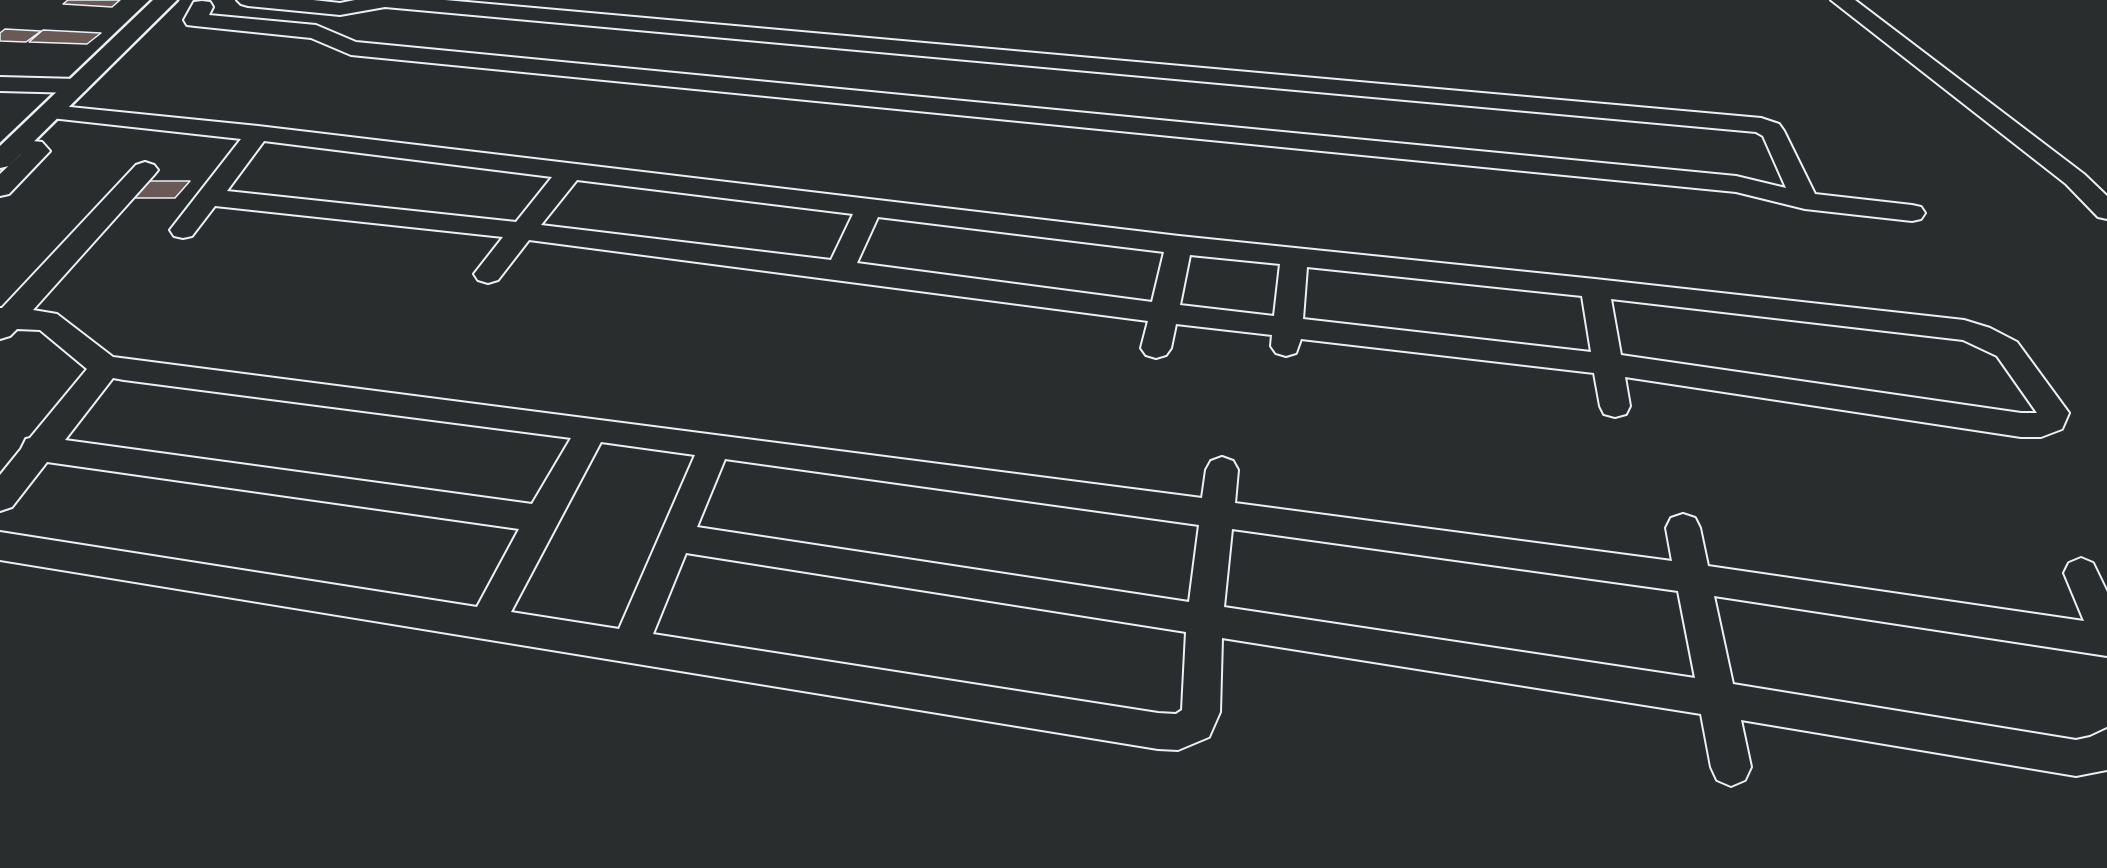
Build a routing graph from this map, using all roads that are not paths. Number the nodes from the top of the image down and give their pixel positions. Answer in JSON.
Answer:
{"nodes":[{"id":1,"x":248,"y":0,"type":"edge"},
{"id":2,"x":1842,"y":0,"type":"edge"},
{"id":3,"x":164,"y":2,"type":"edge"},
{"id":4,"x":210,"y":3,"type":"edge"},
{"id":5,"x":340,"y":9,"type":"junction"},
{"id":6,"x":316,"y":32,"type":"junction"},
{"id":7,"x":0,"y":84,"type":"edge"},
{"id":8,"x":77,"y":86,"type":"junction"},
{"id":9,"x":50,"y":112,"type":"junction"},
{"id":10,"x":258,"y":133,"type":"junction"},
{"id":11,"x":8,"y":153,"type":"edge"},
{"id":12,"x":145,"y":170,"type":"dead end"},
{"id":13,"x":571,"y":170,"type":"junction"},
{"id":14,"x":0,"y":188,"type":"edge"},
{"id":15,"x":209,"y":197,"type":"junction"},
{"id":16,"x":1805,"y":201,"type":"junction"},
{"id":17,"x":870,"y":206,"type":"junction"},
{"id":18,"x":2107,"y":211,"type":"edge"},
{"id":19,"x":1912,"y":213,"type":"dead end"},
{"id":20,"x":183,"y":230,"type":"dead end"},
{"id":21,"x":522,"y":231,"type":"junction"},
{"id":22,"x":1179,"y":245,"type":"junction"},
{"id":23,"x":1293,"y":257,"type":"junction"},
{"id":24,"x":840,"y":270,"type":"junction"},
{"id":25,"x":488,"y":274,"type":"dead end"},
{"id":26,"x":1595,"y":288,"type":"junction"},
{"id":27,"x":1164,"y":313,"type":"junction"},
{"id":28,"x":7,"y":314,"type":"edge"},
{"id":29,"x":1286,"y":337,"type":"junction"},
{"id":30,"x":1156,"y":348,"type":"dead end"},
{"id":31,"x":1607,"y":364,"type":"junction"},
{"id":32,"x":106,"y":366,"type":"junction"},
{"id":33,"x":1615,"y":406,"type":"dead end"},
{"id":34,"x":592,"y":429,"type":"junction"},
{"id":35,"x":716,"y":446,"type":"junction"},
{"id":36,"x":37,"y":448,"type":"junction"},
{"id":37,"x":1222,"y":470,"type":"dead end"},
{"id":38,"x":0,"y":498,"type":"edge"},
{"id":39,"x":1218,"y":515,"type":"junction"},
{"id":40,"x":541,"y":519,"type":"junction"},
{"id":41,"x":1683,"y":528,"type":"dead end"},
{"id":42,"x":676,"y":538,"type":"junction"},
{"id":43,"x":0,"y":546,"type":"edge"},
{"id":44,"x":2081,"y":573,"type":"dead end"},
{"id":45,"x":1691,"y":578,"type":"junction"},
{"id":46,"x":1205,"y":621,"type":"junction"},
{"id":47,"x":486,"y":625,"type":"junction"},
{"id":48,"x":2107,"y":633,"type":"edge"},
{"id":49,"x":2107,"y":640,"type":"edge"},
{"id":50,"x":629,"y":647,"type":"junction"},
{"id":51,"x":1717,"y":699,"type":"junction"},
{"id":52,"x":2107,"y":747,"type":"edge"},
{"id":53,"x":1731,"y":767,"type":"dead end"}],
"edges":[{"from":1,"to":5,"type":"street"},
{"from":2,"to":18,"type":"street"},
{"from":3,"to":4,"type":"street"},
{"from":3,"to":8,"type":"main road"},
{"from":4,"to":6,"type":"street"},
{"from":5,"to":6,"type":"street"},
{"from":5,"to":16,"type":"street"},
{"from":6,"to":16,"type":"street"},
{"from":7,"to":8,"type":"street"},
{"from":8,"to":9,"type":"main road"},
{"from":9,"to":10,"type":"street"},
{"from":9,"to":11,"type":"main road"},
{"from":10,"to":13,"type":"street"},
{"from":10,"to":15,"type":"street"},
{"from":11,"to":14,"type":"street"},
{"from":12,"to":28,"type":"street"},
{"from":13,"to":17,"type":"street"},
{"from":13,"to":21,"type":"street"},
{"from":15,"to":20,"type":"street"},
{"from":15,"to":21,"type":"street"},
{"from":16,"to":19,"type":"street"},
{"from":17,"to":22,"type":"street"},
{"from":17,"to":24,"type":"street"},
{"from":21,"to":24,"type":"street"},
{"from":21,"to":25,"type":"street"},
{"from":22,"to":23,"type":"street"},
{"from":22,"to":27,"type":"street"},
{"from":23,"to":26,"type":"street"},
{"from":23,"to":29,"type":"street"},
{"from":24,"to":27,"type":"street"},
{"from":26,"to":31,"type":"street"},
{"from":26,"to":31,"type":"street"},
{"from":27,"to":29,"type":"street"},
{"from":27,"to":30,"type":"street"},
{"from":28,"to":32,"type":"street"},
{"from":29,"to":31,"type":"street"},
{"from":31,"to":33,"type":"street"},
{"from":32,"to":34,"type":"street"},
{"from":32,"to":36,"type":"street"},
{"from":34,"to":35,"type":"street"},
{"from":34,"to":40,"type":"street"},
{"from":35,"to":39,"type":"street"},
{"from":35,"to":42,"type":"street"},
{"from":36,"to":38,"type":"street"},
{"from":36,"to":40,"type":"street"},
{"from":37,"to":39,"type":"street"},
{"from":39,"to":45,"type":"street"},
{"from":39,"to":46,"type":"street"},
{"from":40,"to":47,"type":"street"},
{"from":41,"to":45,"type":"street"},
{"from":42,"to":46,"type":"street"},
{"from":42,"to":50,"type":"street"},
{"from":43,"to":47,"type":"street"},
{"from":44,"to":48,"type":"street"},
{"from":45,"to":49,"type":"street"},
{"from":45,"to":51,"type":"street"},
{"from":46,"to":50,"type":"street"},
{"from":46,"to":51,"type":"street"},
{"from":47,"to":50,"type":"street"},
{"from":51,"to":52,"type":"street"},
{"from":51,"to":53,"type":"street"}]}
